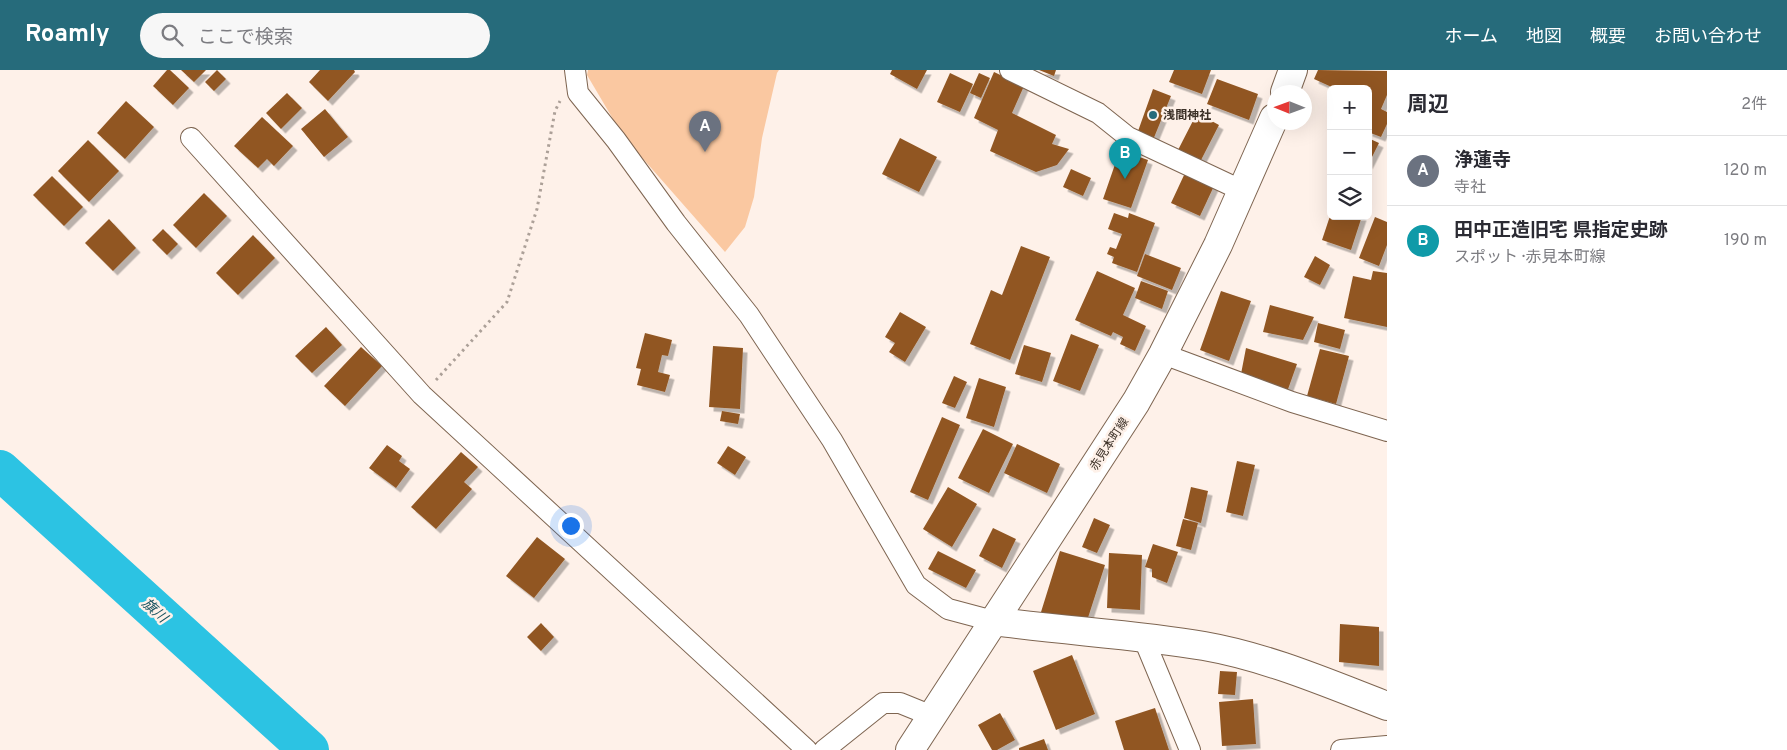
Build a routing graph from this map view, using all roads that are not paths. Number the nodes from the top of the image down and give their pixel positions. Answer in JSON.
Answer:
{"nodes":[{"id":1,"x":1010,"y":70,"type":"edge"},
{"id":2,"x":1293,"y":70,"type":"edge"},
{"id":3,"x":575,"y":71,"type":"edge"},
{"id":4,"x":1288,"y":85,"type":"edge"},
{"id":5,"x":1269,"y":130,"type":"edge"},
{"id":6,"x":191,"y":138,"type":"dead end"},
{"id":7,"x":1243,"y":191,"type":"junction"},
{"id":8,"x":1163,"y":354,"type":"junction"},
{"id":9,"x":1387,"y":431,"type":"edge"},
{"id":10,"x":993,"y":621,"type":"junction"},
{"id":11,"x":1144,"y":637,"type":"junction"},
{"id":12,"x":1387,"y":706,"type":"edge"},
{"id":13,"x":932,"y":716,"type":"junction"},
{"id":14,"x":1387,"y":746,"type":"edge"},
{"id":15,"x":807,"y":750,"type":"edge"},
{"id":16,"x":824,"y":750,"type":"edge"},
{"id":17,"x":910,"y":750,"type":"edge"},
{"id":18,"x":1190,"y":750,"type":"edge"},
{"id":19,"x":1341,"y":750,"type":"edge"}],
"edges":[{"from":1,"to":7,"type":"street"},
{"from":2,"to":4,"type":"main road"},
{"from":3,"to":10,"type":"street"},
{"from":5,"to":7,"type":"main road","name":"赤見本町線"},
{"from":6,"to":15,"type":"street"},
{"from":7,"to":8,"type":"main road","name":"赤見本町線"},
{"from":8,"to":9,"type":"street"},
{"from":8,"to":10,"type":"main road","name":"赤見本町線"},
{"from":10,"to":11,"type":"main road"},
{"from":10,"to":13,"type":"main road","name":"赤見本町線"},
{"from":11,"to":12,"type":"main road"},
{"from":11,"to":18,"type":"street"},
{"from":13,"to":16,"type":"street"},
{"from":13,"to":17,"type":"main road","name":"赤見本町線"},
{"from":14,"to":19,"type":"street"}]}
